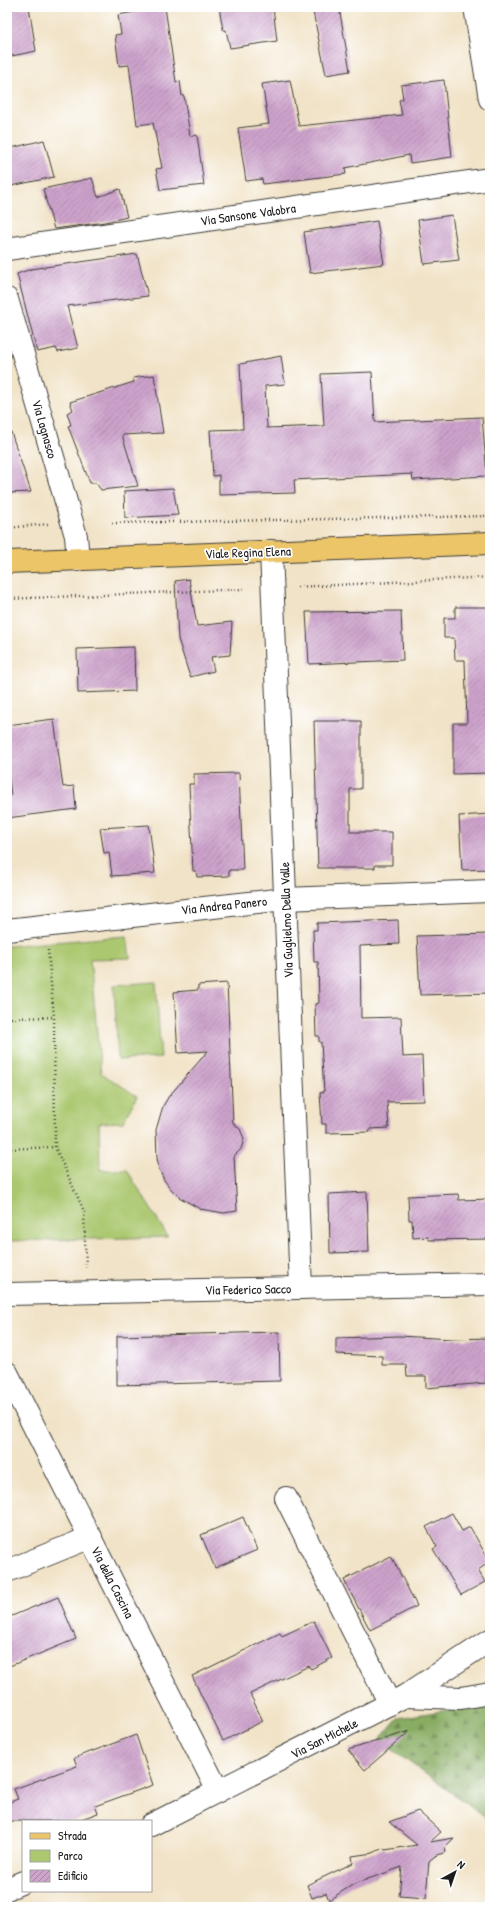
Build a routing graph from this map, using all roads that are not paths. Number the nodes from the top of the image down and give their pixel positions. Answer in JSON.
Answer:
{"nodes":[{"id":1,"x":475,"y":7,"type":"edge"},
{"id":2,"x":490,"y":99,"type":"edge"},
{"id":3,"x":490,"y":179,"type":"edge"},
{"id":4,"x":7,"y":249,"type":"edge"},
{"id":5,"x":7,"y":299,"type":"edge"},
{"id":6,"x":490,"y":543,"type":"edge"},
{"id":7,"x":271,"y":551,"type":"junction"},
{"id":8,"x":78,"y":560,"type":"junction"},
{"id":9,"x":7,"y":562,"type":"edge"},
{"id":10,"x":490,"y":891,"type":"edge"},
{"id":11,"x":285,"y":899,"type":"junction"},
{"id":12,"x":7,"y":930,"type":"edge"},
{"id":13,"x":490,"y":1284,"type":"edge"},
{"id":14,"x":301,"y":1288,"type":"junction"},
{"id":15,"x":7,"y":1294,"type":"edge"},
{"id":16,"x":7,"y":1373,"type":"edge"},
{"id":17,"x":286,"y":1498,"type":"dead end"},
{"id":18,"x":91,"y":1537,"type":"junction"},
{"id":19,"x":7,"y":1571,"type":"edge"},
{"id":20,"x":490,"y":1640,"type":"edge"},
{"id":21,"x":490,"y":1693,"type":"edge"},
{"id":22,"x":398,"y":1700,"type":"junction"},
{"id":23,"x":218,"y":1791,"type":"junction"},
{"id":24,"x":152,"y":1824,"type":"edge"},
{"id":25,"x":22,"y":1882,"type":"edge"},
{"id":26,"x":7,"y":1889,"type":"edge"}],
"edges":[{"from":1,"to":2,"type":"street"},
{"from":3,"to":4,"type":"street","name":"Via Sansone Valobra"},
{"from":5,"to":8,"type":"street","name":"Via Lagnasco"},
{"from":6,"to":7,"type":"main road","name":"Viale Regina Elena"},
{"from":7,"to":8,"type":"main road","name":"Viale Regina Elena"},
{"from":7,"to":11,"type":"street","name":"Via Guglielmo Della Valle"},
{"from":8,"to":9,"type":"main road","name":"Viale Regina Elena"},
{"from":10,"to":11,"type":"street","name":"Via Andrea Panero"},
{"from":11,"to":12,"type":"street","name":"Via Andrea Panero"},
{"from":11,"to":14,"type":"street","name":"Via Guglielmo Della Valle"},
{"from":13,"to":14,"type":"street","name":"Via Federico Sacco"},
{"from":14,"to":15,"type":"street","name":"Via Federico Sacco"},
{"from":16,"to":18,"type":"street","name":"Via della Cascina"},
{"from":17,"to":22,"type":"street"},
{"from":18,"to":19,"type":"street"},
{"from":18,"to":23,"type":"street","name":"Via della Cascina"},
{"from":20,"to":22,"type":"street","name":"Via San Michele"},
{"from":21,"to":22,"type":"street"},
{"from":22,"to":23,"type":"street","name":"Via San Michele"},
{"from":23,"to":24,"type":"street","name":"Via San Michele"},
{"from":25,"to":26,"type":"street"}]}
